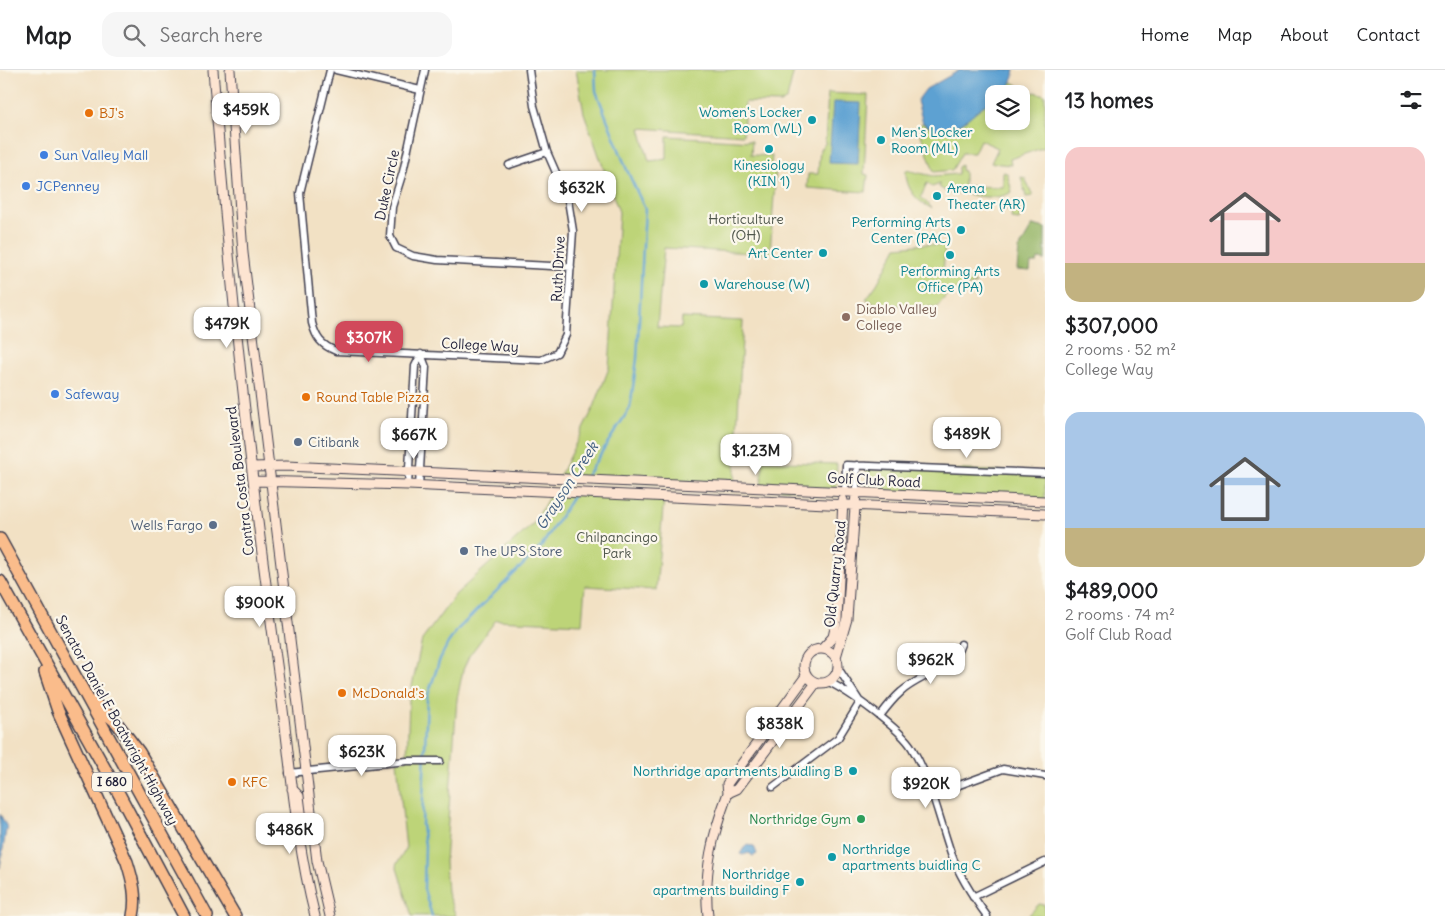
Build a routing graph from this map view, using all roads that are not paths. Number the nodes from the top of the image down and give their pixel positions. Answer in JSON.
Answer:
{"nodes":[{"id":1,"x":213,"y":70,"type":"edge"},
{"id":2,"x":230,"y":70,"type":"edge"},
{"id":3,"x":330,"y":70,"type":"edge"},
{"id":4,"x":336,"y":70,"type":"edge"},
{"id":5,"x":425,"y":70,"type":"edge"},
{"id":6,"x":529,"y":70,"type":"edge"},
{"id":7,"x":420,"y":90,"type":"junction"},
{"id":8,"x":547,"y":152,"type":"junction"},
{"id":9,"x":509,"y":165,"type":"dead end"},
{"id":10,"x":571,"y":267,"type":"junction"},
{"id":11,"x":557,"y":353,"type":"joint"},
{"id":12,"x":422,"y":354,"type":"junction"},
{"id":13,"x":269,"y":466,"type":"junction"},
{"id":14,"x":858,"y":466,"type":"junction"},
{"id":15,"x":253,"y":468,"type":"junction"},
{"id":16,"x":409,"y":472,"type":"junction"},
{"id":17,"x":420,"y":472,"type":"junction"},
{"id":18,"x":1045,"y":473,"type":"edge"},
{"id":19,"x":270,"y":480,"type":"junction"},
{"id":20,"x":254,"y":481,"type":"junction"},
{"id":21,"x":408,"y":485,"type":"junction"},
{"id":22,"x":419,"y":486,"type":"junction"},
{"id":23,"x":845,"y":492,"type":"junction"},
{"id":24,"x":856,"y":492,"type":"junction"},
{"id":25,"x":1045,"y":501,"type":"edge"},
{"id":26,"x":842,"y":505,"type":"junction"},
{"id":27,"x":856,"y":506,"type":"junction"},
{"id":28,"x":1045,"y":514,"type":"edge"},
{"id":29,"x":0,"y":539,"type":"edge"},
{"id":30,"x":0,"y":581,"type":"edge"},
{"id":31,"x":961,"y":644,"type":"dead end"},
{"id":32,"x":38,"y":649,"type":"junction"},
{"id":33,"x":822,"y":649,"type":"junction"},
{"id":34,"x":836,"y":657,"type":"junction"},
{"id":35,"x":838,"y":668,"type":"junction"},
{"id":36,"x":806,"y":676,"type":"junction"},
{"id":37,"x":829,"y":682,"type":"junction"},
{"id":38,"x":816,"y":683,"type":"junction"},
{"id":39,"x":88,"y":698,"type":"junction"},
{"id":40,"x":860,"y":702,"type":"junction"},
{"id":41,"x":880,"y":716,"type":"junction"},
{"id":42,"x":440,"y":761,"type":"dead end"},
{"id":43,"x":306,"y":772,"type":"junction"},
{"id":44,"x":290,"y":773,"type":"junction"},
{"id":45,"x":1045,"y":776,"type":"edge"},
{"id":46,"x":773,"y":787,"type":"dead end"},
{"id":47,"x":292,"y":789,"type":"junction"},
{"id":48,"x":728,"y":793,"type":"junction"},
{"id":49,"x":932,"y":795,"type":"junction"},
{"id":50,"x":314,"y":837,"type":"junction"},
{"id":51,"x":1045,"y":862,"type":"edge"},
{"id":52,"x":973,"y":897,"type":"junction"},
{"id":53,"x":133,"y":916,"type":"edge"},
{"id":54,"x":184,"y":916,"type":"edge"},
{"id":55,"x":207,"y":916,"type":"edge"},
{"id":56,"x":235,"y":916,"type":"edge"},
{"id":57,"x":315,"y":916,"type":"edge"},
{"id":58,"x":330,"y":916,"type":"edge"},
{"id":59,"x":708,"y":916,"type":"edge"},
{"id":60,"x":987,"y":916,"type":"edge"}],
"edges":[{"from":1,"to":15,"type":"street","name":"Contra Costa Boulevard"},
{"from":2,"to":13,"type":"street"},
{"from":3,"to":12,"type":"street","name":"College Way"},
{"from":4,"to":7,"type":"street"},
{"from":5,"to":7,"type":"street","name":"Duke Circle"},
{"from":6,"to":8,"type":"street","name":"Ruth Drive"},
{"from":7,"to":10,"type":"street","name":"Duke Circle"},
{"from":8,"to":9,"type":"street"},
{"from":8,"to":10,"type":"street","name":"Ruth Drive"},
{"from":10,"to":11,"type":"street","name":"Ruth Drive"},
{"from":11,"to":12,"type":"street","name":"College Way"},
{"from":12,"to":16,"type":"street"},
{"from":12,"to":17,"type":"street"},
{"from":13,"to":15,"type":"street","name":"Golf Club Road"},
{"from":13,"to":16,"type":"street","name":"Golf Club Road"},
{"from":13,"to":19,"type":"street"},
{"from":14,"to":18,"type":"street"},
{"from":14,"to":23,"type":"street"},
{"from":14,"to":24,"type":"street"},
{"from":15,"to":20,"type":"street","name":"Contra Costa Boulevard"},
{"from":16,"to":17,"type":"street","name":"Golf Club Road"},
{"from":16,"to":21,"type":"street"},
{"from":17,"to":22,"type":"street"},
{"from":17,"to":23,"type":"street","name":"Golf Club Road"},
{"from":19,"to":20,"type":"street","name":"Golf Club Road"},
{"from":19,"to":21,"type":"street","name":"Golf Club Road"},
{"from":19,"to":43,"type":"street"},
{"from":20,"to":44,"type":"street","name":"Contra Costa Boulevard"},
{"from":21,"to":22,"type":"street","name":"Golf Club Road"},
{"from":22,"to":26,"type":"street","name":"Golf Club Road"},
{"from":23,"to":24,"type":"street","name":"Golf Club Road"},
{"from":23,"to":26,"type":"street","name":"Old Quarry Road"},
{"from":24,"to":25,"type":"street","name":"Golf Club Road"},
{"from":24,"to":27,"type":"street","name":"Old Quarry Road"},
{"from":26,"to":27,"type":"street","name":"Golf Club Road"},
{"from":26,"to":33,"type":"street","name":"Old Quarry Road"},
{"from":27,"to":28,"type":"street","name":"Golf Club Road"},
{"from":27,"to":34,"type":"street","name":"Old Quarry Road"},
{"from":29,"to":39,"type":"highway","name":"Senator Daniel E Boatwright Highway","number":"I 680"},
{"from":30,"to":32,"type":"highway","number":"I 680"},
{"from":31,"to":41,"type":"street"},
{"from":32,"to":53,"type":"highway"},
{"from":32,"to":54,"type":"highway","number":"I 680"},
{"from":33,"to":34,"type":"street"},
{"from":33,"to":36,"type":"street","name":"Old Quarry Road"},
{"from":34,"to":35,"type":"street","name":"Old Quarry Road"},
{"from":35,"to":37,"type":"street"},
{"from":35,"to":40,"type":"street"},
{"from":36,"to":38,"type":"street"},
{"from":36,"to":48,"type":"street","name":"Old Quarry Road"},
{"from":37,"to":38,"type":"street"},
{"from":37,"to":40,"type":"street"},
{"from":38,"to":48,"type":"street"},
{"from":39,"to":55,"type":"highway","name":"Senator Daniel E Boatwright Highway","number":"I 680"},
{"from":39,"to":56,"type":"highway"},
{"from":40,"to":41,"type":"street"},
{"from":40,"to":46,"type":"street"},
{"from":41,"to":49,"type":"street"},
{"from":42,"to":43,"type":"street"},
{"from":43,"to":44,"type":"street"},
{"from":43,"to":50,"type":"street"},
{"from":44,"to":47,"type":"street","name":"Contra Costa Boulevard"},
{"from":45,"to":49,"type":"street"},
{"from":47,"to":50,"type":"street"},
{"from":47,"to":57,"type":"street","name":"Contra Costa Boulevard"},
{"from":48,"to":59,"type":"street","name":"Old Quarry Road"},
{"from":49,"to":52,"type":"street"},
{"from":50,"to":58,"type":"street"},
{"from":51,"to":52,"type":"street"},
{"from":52,"to":60,"type":"street"}]}
